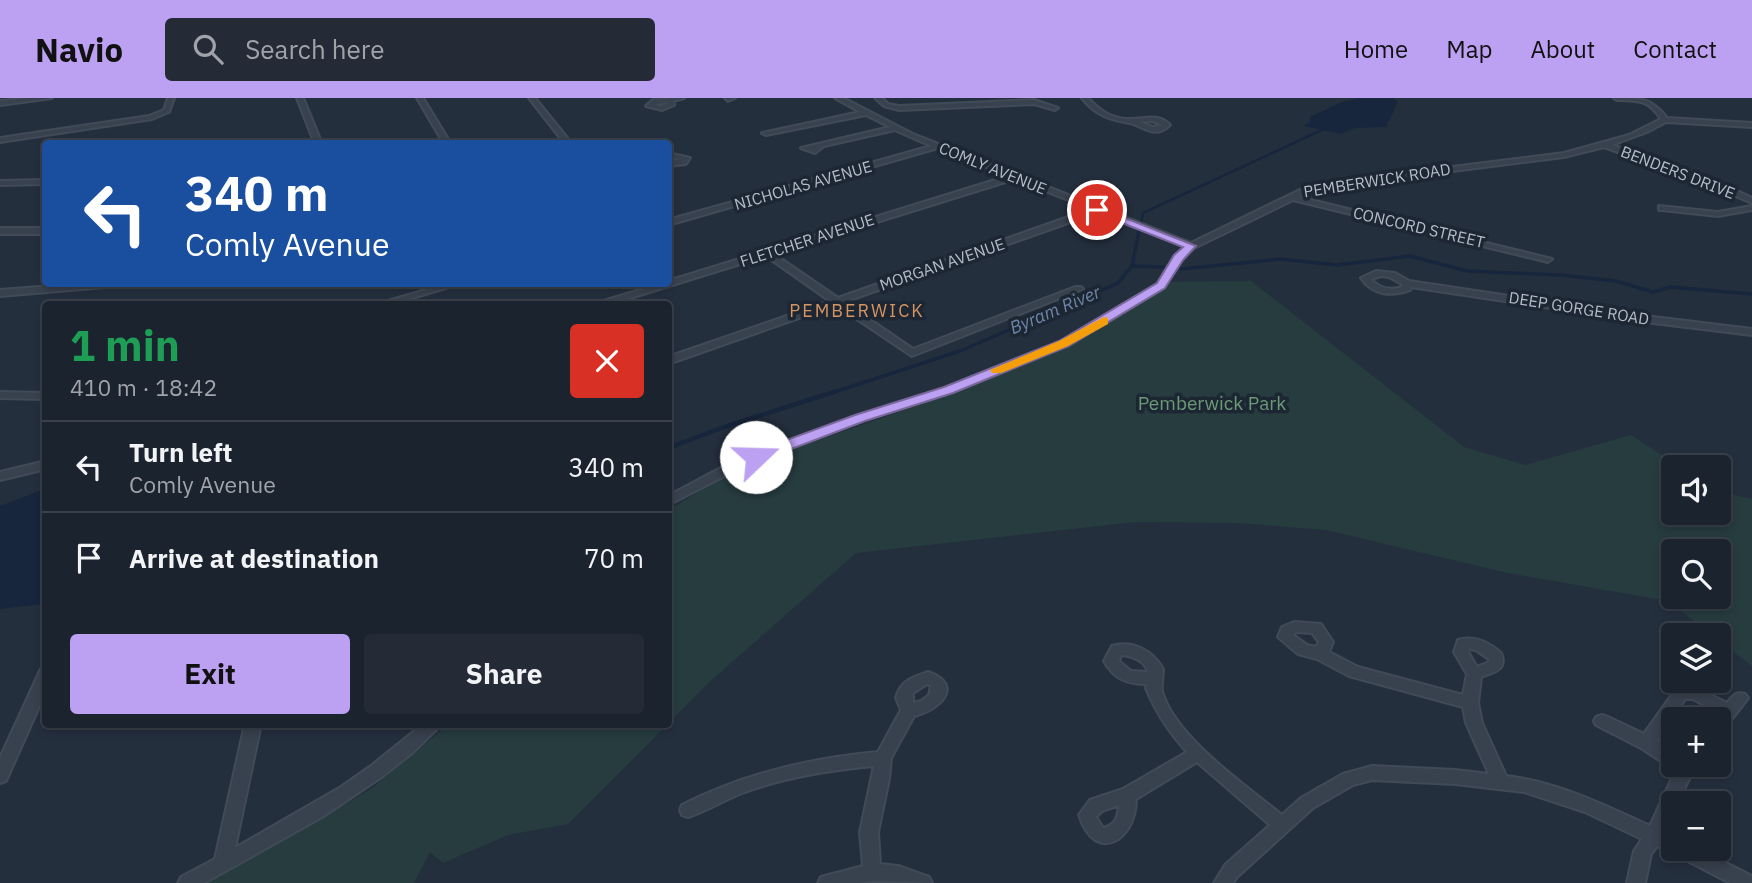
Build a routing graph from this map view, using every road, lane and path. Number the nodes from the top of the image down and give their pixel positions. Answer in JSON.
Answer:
{"nodes":[{"id":1,"x":49,"y":98,"type":"edge"},
{"id":2,"x":171,"y":98,"type":"edge"},
{"id":3,"x":300,"y":98,"type":"edge"},
{"id":4,"x":420,"y":98,"type":"edge"},
{"id":5,"x":532,"y":98,"type":"edge"},
{"id":6,"x":681,"y":98,"type":"edge"},
{"id":7,"x":840,"y":98,"type":"edge"},
{"id":8,"x":878,"y":98,"type":"edge"},
{"id":9,"x":1085,"y":98,"type":"edge"},
{"id":10,"x":1617,"y":98,"type":"edge"},
{"id":11,"x":1644,"y":98,"type":"edge"},
{"id":12,"x":670,"y":101,"type":"dead end"},
{"id":13,"x":0,"y":103,"type":"edge"},
{"id":14,"x":1055,"y":108,"type":"dead end"},
{"id":15,"x":864,"y":113,"type":"junction"},
{"id":16,"x":1665,"y":120,"type":"junction"},
{"id":17,"x":1136,"y":122,"type":"dead end"},
{"id":18,"x":1752,"y":125,"type":"edge"},
{"id":19,"x":894,"y":128,"type":"junction"},
{"id":20,"x":766,"y":133,"type":"dead end"},
{"id":21,"x":0,"y":140,"type":"edge"},
{"id":22,"x":316,"y":140,"type":"edge"},
{"id":23,"x":446,"y":140,"type":"edge"},
{"id":24,"x":564,"y":140,"type":"edge"},
{"id":25,"x":1603,"y":144,"type":"junction"},
{"id":26,"x":820,"y":146,"type":"dead end"},
{"id":27,"x":938,"y":146,"type":"junction"},
{"id":28,"x":672,"y":156,"type":"edge"},
{"id":29,"x":672,"y":163,"type":"edge"},
{"id":30,"x":1013,"y":177,"type":"junction"},
{"id":31,"x":42,"y":182,"type":"edge"},
{"id":32,"x":0,"y":183,"type":"edge"},
{"id":33,"x":1290,"y":197,"type":"junction"},
{"id":34,"x":1752,"y":201,"type":"edge"},
{"id":35,"x":1662,"y":208,"type":"dead end"},
{"id":36,"x":1752,"y":208,"type":"edge"},
{"id":37,"x":1097,"y":210,"type":"junction"},
{"id":38,"x":672,"y":222,"type":"edge"},
{"id":39,"x":42,"y":230,"type":"edge"},
{"id":40,"x":0,"y":232,"type":"edge"},
{"id":41,"x":1191,"y":246,"type":"junction"},
{"id":42,"x":766,"y":253,"type":"junction"},
{"id":43,"x":1548,"y":259,"type":"dead end"},
{"id":44,"x":672,"y":282,"type":"edge"},
{"id":45,"x":1406,"y":283,"type":"dead end"},
{"id":46,"x":71,"y":287,"type":"edge"},
{"id":47,"x":443,"y":287,"type":"edge"},
{"id":48,"x":657,"y":287,"type":"edge"},
{"id":49,"x":1078,"y":289,"type":"dead end"},
{"id":50,"x":0,"y":293,"type":"edge"},
{"id":51,"x":394,"y":301,"type":"edge"},
{"id":52,"x":613,"y":301,"type":"edge"},
{"id":53,"x":838,"y":301,"type":"junction"},
{"id":54,"x":1752,"y":332,"type":"edge"},
{"id":55,"x":672,"y":360,"type":"edge"},
{"id":56,"x":0,"y":395,"type":"edge"},
{"id":57,"x":42,"y":396,"type":"edge"},
{"id":58,"x":42,"y":466,"type":"edge"},
{"id":59,"x":0,"y":476,"type":"edge"},
{"id":60,"x":672,"y":499,"type":"edge"},
{"id":61,"x":1321,"y":654,"type":"dead end"},
{"id":62,"x":1474,"y":674,"type":"dead end"},
{"id":63,"x":1152,"y":678,"type":"dead end"},
{"id":64,"x":42,"y":682,"type":"edge"},
{"id":65,"x":1740,"y":698,"type":"dead end"},
{"id":66,"x":1470,"y":704,"type":"junction"},
{"id":67,"x":1672,"y":707,"type":"edge"},
{"id":68,"x":1720,"y":707,"type":"edge"},
{"id":69,"x":1731,"y":708,"type":"edge"},
{"id":70,"x":909,"y":710,"type":"dead end"},
{"id":71,"x":1602,"y":722,"type":"dead end"},
{"id":72,"x":1661,"y":723,"type":"edge"},
{"id":73,"x":252,"y":728,"type":"edge"},
{"id":74,"x":429,"y":728,"type":"edge"},
{"id":75,"x":1647,"y":743,"type":"junction"},
{"id":76,"x":1661,"y":751,"type":"edge"},
{"id":77,"x":1199,"y":753,"type":"junction"},
{"id":78,"x":883,"y":758,"type":"junction"},
{"id":79,"x":0,"y":776,"type":"edge"},
{"id":80,"x":1677,"y":777,"type":"edge"},
{"id":81,"x":1501,"y":782,"type":"junction"},
{"id":82,"x":1128,"y":795,"type":"dead end"},
{"id":83,"x":688,"y":810,"type":"dead end"},
{"id":84,"x":1281,"y":824,"type":"junction"},
{"id":85,"x":1654,"y":836,"type":"junction"},
{"id":86,"x":1661,"y":839,"type":"edge"},
{"id":87,"x":1705,"y":861,"type":"edge"},
{"id":88,"x":223,"y":863,"type":"junction"},
{"id":89,"x":872,"y":871,"type":"junction"},
{"id":90,"x":187,"y":883,"type":"edge"},
{"id":91,"x":827,"y":883,"type":"edge"},
{"id":92,"x":923,"y":883,"type":"edge"},
{"id":93,"x":1223,"y":883,"type":"edge"},
{"id":94,"x":1636,"y":883,"type":"edge"},
{"id":95,"x":1747,"y":883,"type":"edge"}],
"edges":[{"from":1,"to":13,"type":"street"},
{"from":2,"to":21,"type":"street"},
{"from":3,"to":22,"type":"street"},
{"from":4,"to":23,"type":"street"},
{"from":5,"to":24,"type":"street"},
{"from":6,"to":12,"type":"street"},
{"from":7,"to":15,"type":"street","name":"COMLY AVENUE"},
{"from":8,"to":14,"type":"street"},
{"from":9,"to":17,"type":"street"},
{"from":10,"to":11,"type":"street"},
{"from":11,"to":16,"type":"street"},
{"from":15,"to":19,"type":"street","name":"COMLY AVENUE"},
{"from":15,"to":20,"type":"street"},
{"from":16,"to":18,"type":"street"},
{"from":16,"to":25,"type":"street","name":"PEMBERWICK ROAD"},
{"from":19,"to":26,"type":"street"},
{"from":19,"to":27,"type":"street","name":"COMLY AVENUE"},
{"from":25,"to":33,"type":"street","name":"PEMBERWICK ROAD"},
{"from":25,"to":34,"type":"street","name":"BENDERS DRIVE"},
{"from":27,"to":30,"type":"street","name":"COMLY AVENUE"},
{"from":27,"to":38,"type":"street","name":"NICHOLAS AVENUE"},
{"from":28,"to":29,"type":"street"},
{"from":30,"to":37,"type":"street","name":"COMLY AVENUE"},
{"from":30,"to":42,"type":"street","name":"FLETCHER AVENUE"},
{"from":31,"to":32,"type":"street"},
{"from":33,"to":41,"type":"street","name":"PEMBERWICK ROAD"},
{"from":33,"to":43,"type":"street","name":"CONCORD STREET"},
{"from":35,"to":36,"type":"street"},
{"from":37,"to":41,"type":"street","name":"COMLY AVENUE"},
{"from":37,"to":53,"type":"street","name":"MORGAN AVENUE"},
{"from":39,"to":40,"type":"street"},
{"from":41,"to":60,"type":"street","name":"PEMBERWICK ROAD"},
{"from":42,"to":44,"type":"street","name":"FLETCHER AVENUE"},
{"from":42,"to":53,"type":"street"},
{"from":45,"to":54,"type":"street","name":"DEEP GORGE ROAD"},
{"from":46,"to":50,"type":"street"},
{"from":47,"to":51,"type":"street"},
{"from":48,"to":52,"type":"street","name":"FLETCHER AVENUE"},
{"from":49,"to":53,"type":"street"},
{"from":53,"to":55,"type":"street","name":"MORGAN AVENUE"},
{"from":56,"to":57,"type":"street"},
{"from":58,"to":59,"type":"street"},
{"from":61,"to":66,"type":"street"},
{"from":62,"to":66,"type":"street"},
{"from":63,"to":77,"type":"street"},
{"from":64,"to":79,"type":"street"},
{"from":65,"to":69,"type":"street"},
{"from":66,"to":81,"type":"street"},
{"from":67,"to":68,"type":"street"},
{"from":70,"to":78,"type":"street"},
{"from":71,"to":75,"type":"street"},
{"from":72,"to":75,"type":"street"},
{"from":73,"to":88,"type":"street"},
{"from":74,"to":88,"type":"street"},
{"from":75,"to":76,"type":"street"},
{"from":77,"to":82,"type":"street"},
{"from":77,"to":84,"type":"street"},
{"from":78,"to":83,"type":"street"},
{"from":78,"to":89,"type":"street"},
{"from":80,"to":85,"type":"street"},
{"from":81,"to":84,"type":"street"},
{"from":81,"to":85,"type":"street"},
{"from":84,"to":93,"type":"street"},
{"from":85,"to":86,"type":"street"},
{"from":85,"to":94,"type":"street"},
{"from":87,"to":95,"type":"street"},
{"from":88,"to":90,"type":"street"},
{"from":89,"to":91,"type":"street"},
{"from":89,"to":92,"type":"street"}]}
